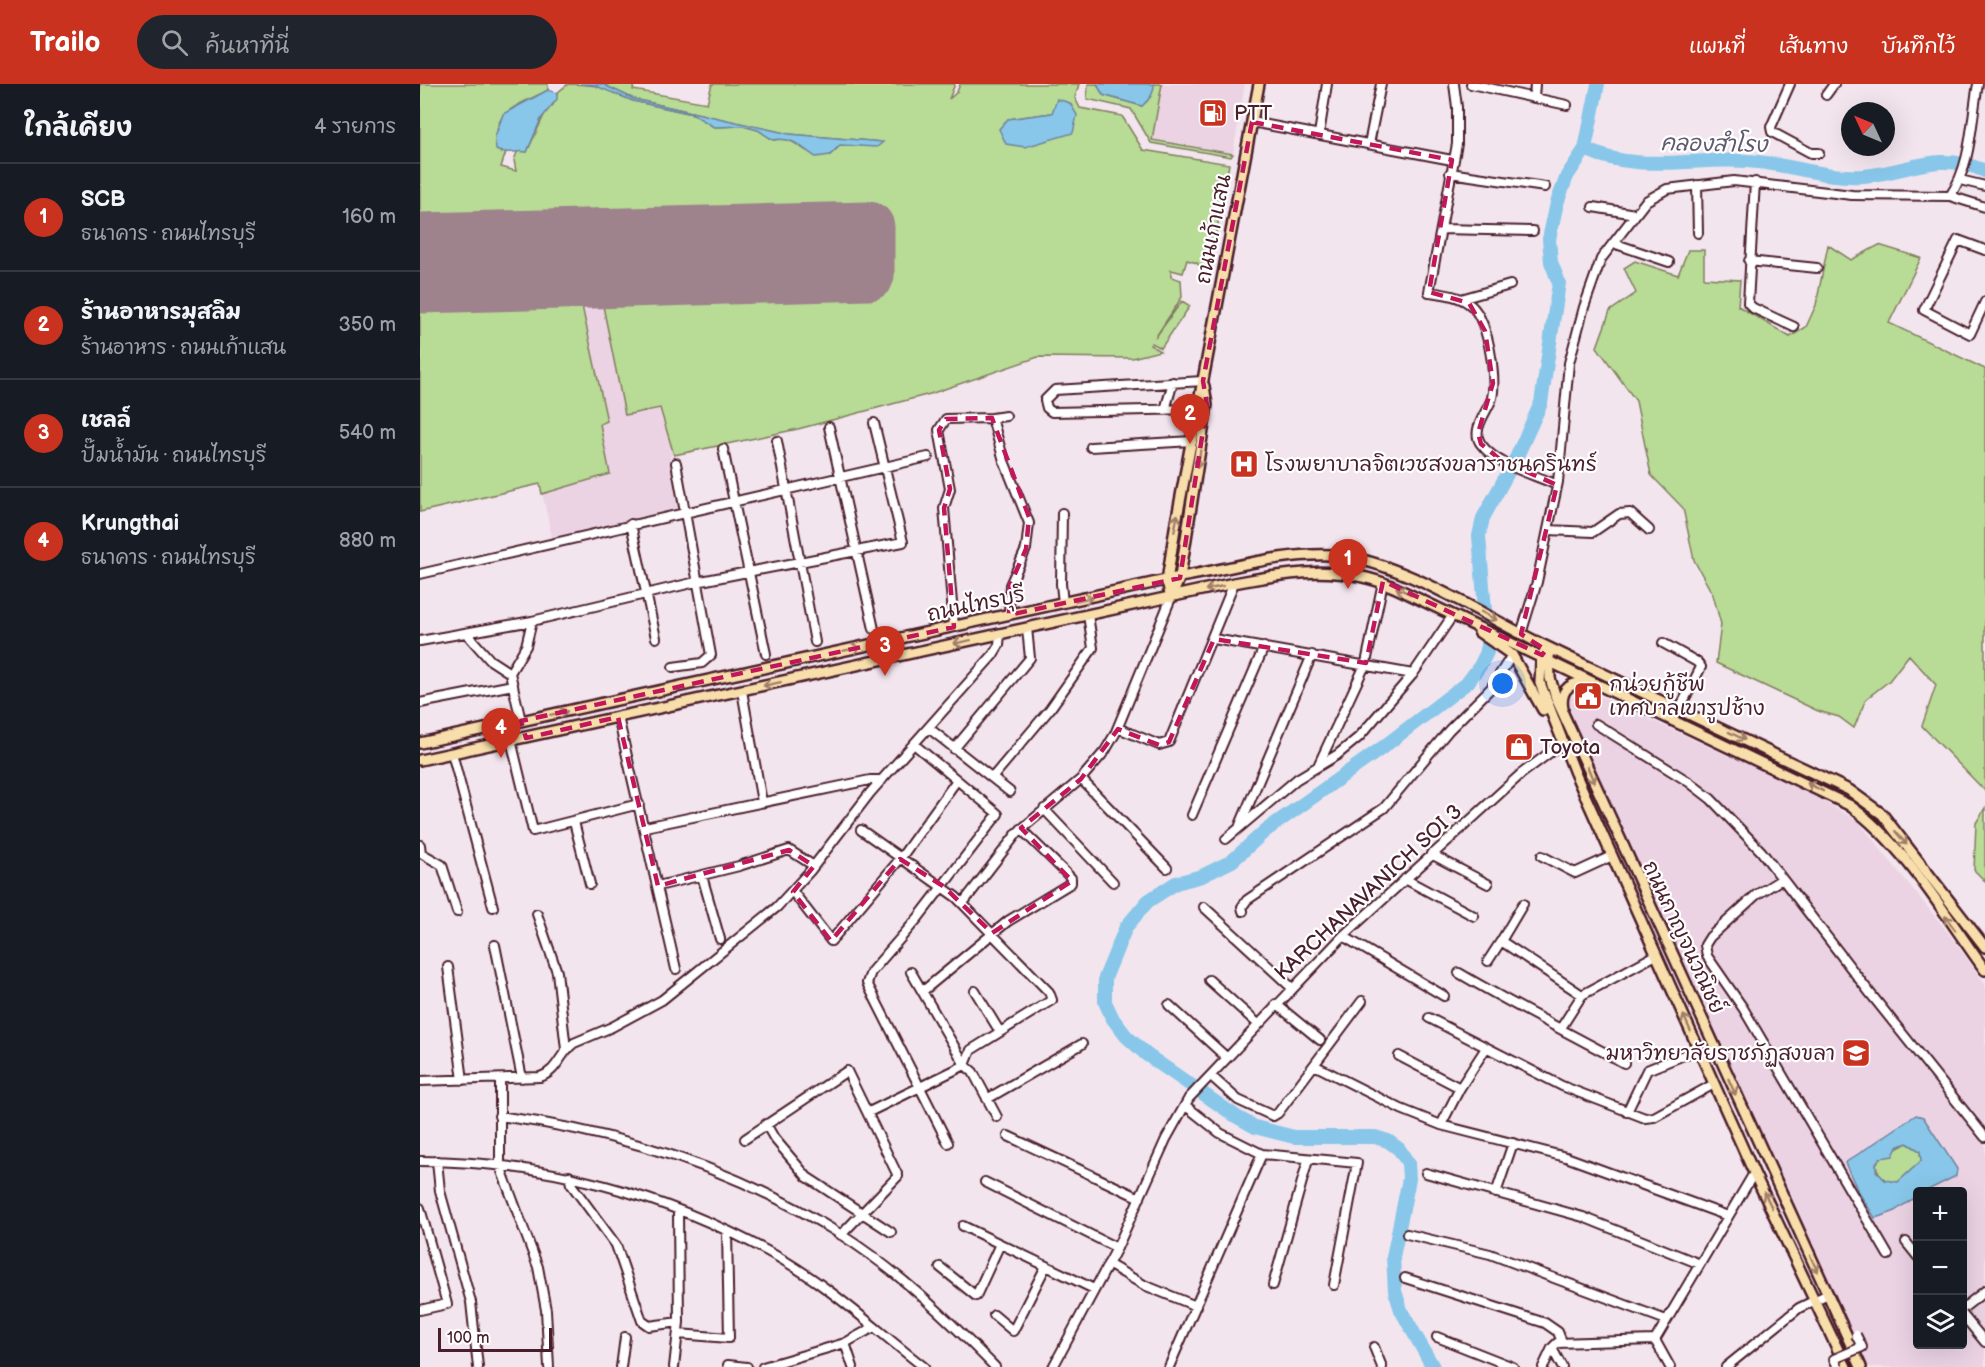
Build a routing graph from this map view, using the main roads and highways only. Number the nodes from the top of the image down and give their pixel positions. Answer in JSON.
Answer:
{"nodes":[{"id":1,"x":1259,"y":84,"type":"edge"},
{"id":2,"x":1203,"y":381,"type":"junction"},
{"id":3,"x":1180,"y":577,"type":"junction"},
{"id":4,"x":1167,"y":581,"type":"junction"},
{"id":5,"x":1171,"y":598,"type":"junction"},
{"id":6,"x":1502,"y":641,"type":"junction"},
{"id":7,"x":1547,"y":653,"type":"junction"},
{"id":8,"x":1658,"y":712,"type":"junction"},
{"id":9,"x":521,"y":721,"type":"junction"},
{"id":10,"x":1567,"y":722,"type":"junction"},
{"id":11,"x":526,"y":738,"type":"junction"},
{"id":12,"x":420,"y":743,"type":"edge"},
{"id":13,"x":420,"y":760,"type":"edge"},
{"id":14,"x":1575,"y":773,"type":"junction"},
{"id":15,"x":1985,"y":948,"type":"edge"},
{"id":16,"x":1985,"y":970,"type":"edge"},
{"id":17,"x":1846,"y":1367,"type":"edge"},
{"id":18,"x":1861,"y":1367,"type":"edge"}],
"edges":[{"from":1,"to":2,"type":"main road","name":"ถนนเก้าแสน"},
{"from":2,"to":3,"type":"main road","name":"ถนนเก้าแสน","one_way":true},
{"from":4,"to":2,"type":"main road","name":"ถนนเก้าแสน","one_way":true},
{"from":3,"to":4,"type":"main road","name":"ถนนไทรบุรี"},
{"from":3,"to":5,"type":"main road","name":"ถนนเก้าแสน"},
{"from":3,"to":7,"type":"main road","name":"ถนนไทรบุรี","one_way":true},
{"from":4,"to":5,"type":"main road"},
{"from":9,"to":4,"type":"main road","name":"ถนนไทรบุรี","one_way":true},
{"from":6,"to":5,"type":"main road","name":"ถนนไทรบุรี","one_way":true},
{"from":5,"to":11,"type":"main road","name":"ถนนไทรบุรี","one_way":true},
{"from":6,"to":7,"type":"main road","name":"ถนนไทรบุรี"},
{"from":6,"to":14,"type":"main road"},
{"from":7,"to":8,"type":"main road"},
{"from":7,"to":10,"type":"main road","name":"ถนนกาญจนวณิชย์"},
{"from":7,"to":14,"type":"main road","name":"ถนนกาญจนวณิชย์"},
{"from":7,"to":15,"type":"main road","one_way":true},
{"from":8,"to":10,"type":"main road"},
{"from":16,"to":8,"type":"main road","one_way":true},
{"from":9,"to":11,"type":"main road"},
{"from":9,"to":12,"type":"main road","name":"ถนนไทรบุรี"},
{"from":10,"to":18,"type":"main road","name":"ถนนกาญจนวณิชย์","one_way":true},
{"from":11,"to":13,"type":"main road","name":"ถนนไทรบุรี"},
{"from":17,"to":14,"type":"main road","name":"ถนนกาญจนวณิชย์","one_way":true}]}
